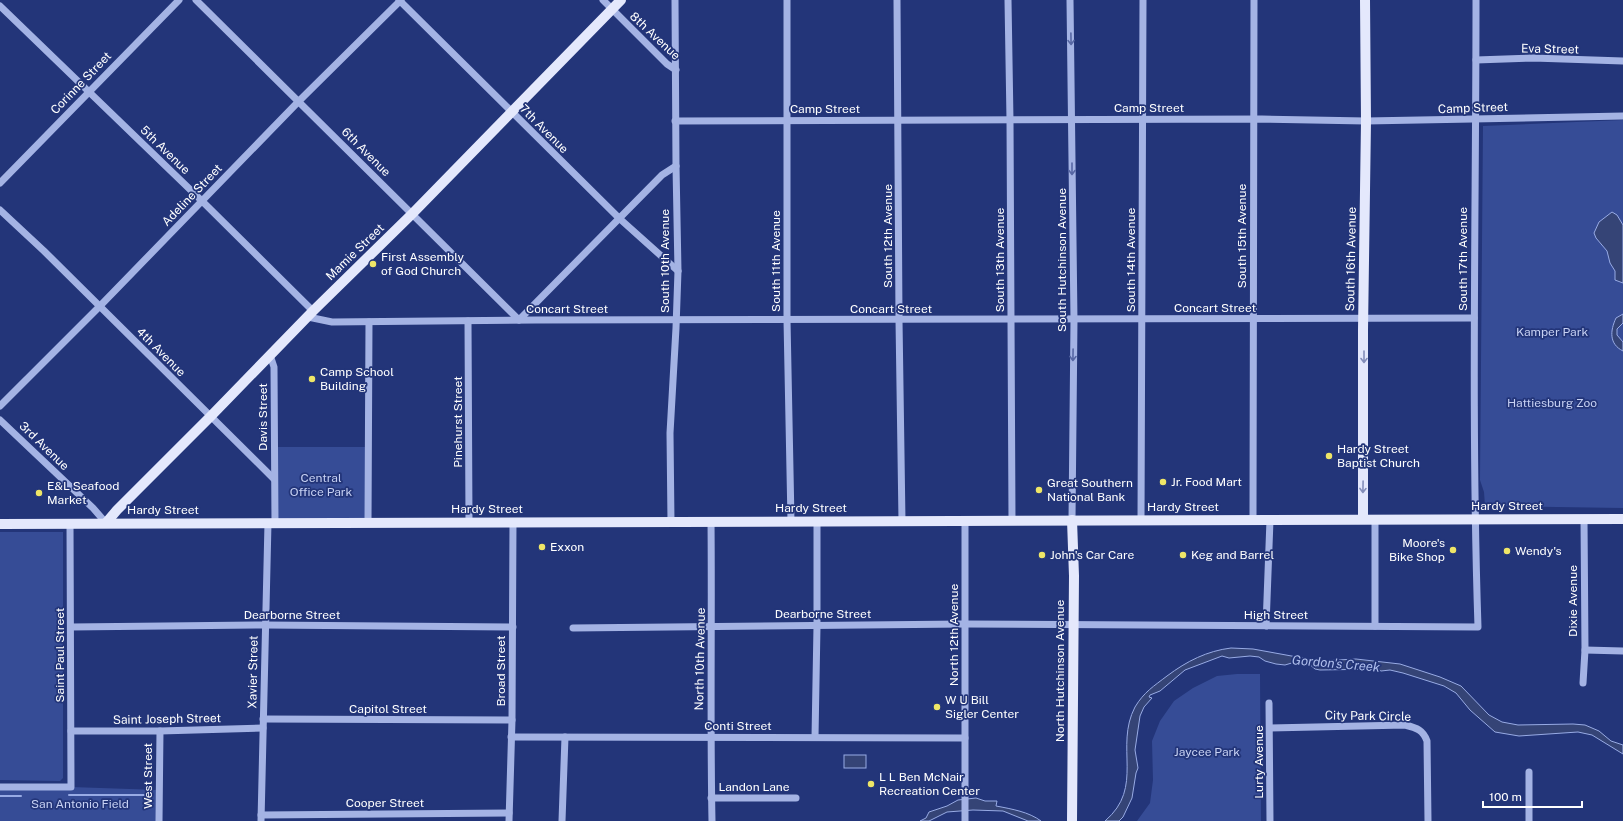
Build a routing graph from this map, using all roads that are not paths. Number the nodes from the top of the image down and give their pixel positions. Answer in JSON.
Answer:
{"nodes":[{"id":1,"x":179,"y":0,"type":"edge"},
{"id":2,"x":196,"y":0,"type":"edge"},
{"id":3,"x":400,"y":0,"type":"edge"},
{"id":4,"x":603,"y":0,"type":"edge"},
{"id":5,"x":621,"y":0,"type":"edge"},
{"id":6,"x":675,"y":0,"type":"edge"},
{"id":7,"x":787,"y":0,"type":"edge"},
{"id":8,"x":897,"y":0,"type":"edge"},
{"id":9,"x":1008,"y":0,"type":"edge"},
{"id":10,"x":1070,"y":0,"type":"edge"},
{"id":11,"x":1143,"y":0,"type":"edge"},
{"id":12,"x":1254,"y":0,"type":"edge"},
{"id":13,"x":1365,"y":0,"type":"edge"},
{"id":14,"x":1476,"y":0,"type":"edge"},
{"id":15,"x":0,"y":6,"type":"edge"},
{"id":16,"x":612,"y":9,"type":"junction"},
{"id":17,"x":1476,"y":60,"type":"junction"},
{"id":18,"x":1623,"y":61,"type":"edge"},
{"id":19,"x":676,"y":70,"type":"junction"},
{"id":20,"x":88,"y":91,"type":"junction"},
{"id":21,"x":299,"y":101,"type":"junction"},
{"id":22,"x":511,"y":112,"type":"junction"},
{"id":23,"x":1623,"y":116,"type":"edge"},
{"id":24,"x":1476,"y":118,"type":"junction"},
{"id":25,"x":1072,"y":119,"type":"junction"},
{"id":26,"x":1143,"y":119,"type":"junction"},
{"id":27,"x":787,"y":120,"type":"junction"},
{"id":28,"x":898,"y":120,"type":"junction"},
{"id":29,"x":1010,"y":120,"type":"junction"},
{"id":30,"x":1254,"y":120,"type":"junction"},
{"id":31,"x":675,"y":121,"type":"junction"},
{"id":32,"x":1366,"y":122,"type":"junction"},
{"id":33,"x":676,"y":166,"type":"junction"},
{"id":34,"x":0,"y":183,"type":"edge"},
{"id":35,"x":202,"y":201,"type":"junction"},
{"id":36,"x":0,"y":210,"type":"edge"},
{"id":37,"x":413,"y":214,"type":"junction"},
{"id":38,"x":620,"y":219,"type":"junction"},
{"id":39,"x":678,"y":271,"type":"junction"},
{"id":40,"x":100,"y":306,"type":"junction"},
{"id":41,"x":311,"y":314,"type":"junction"},
{"id":42,"x":1363,"y":318,"type":"junction"},
{"id":43,"x":1474,"y":318,"type":"junction"},
{"id":44,"x":1142,"y":319,"type":"junction"},
{"id":45,"x":519,"y":320,"type":"junction"},
{"id":46,"x":787,"y":320,"type":"junction"},
{"id":47,"x":899,"y":320,"type":"junction"},
{"id":48,"x":1011,"y":320,"type":"junction"},
{"id":49,"x":1074,"y":320,"type":"junction"},
{"id":50,"x":1252,"y":320,"type":"junction"},
{"id":51,"x":468,"y":321,"type":"junction"},
{"id":52,"x":676,"y":321,"type":"junction"},
{"id":53,"x":369,"y":322,"type":"junction"},
{"id":54,"x":270,"y":356,"type":"junction"},
{"id":55,"x":0,"y":406,"type":"edge"},
{"id":56,"x":211,"y":416,"type":"junction"},
{"id":57,"x":0,"y":420,"type":"edge"},
{"id":58,"x":274,"y":479,"type":"junction"},
{"id":59,"x":1623,"y":518,"type":"edge"},
{"id":60,"x":1363,"y":519,"type":"junction"},
{"id":61,"x":1375,"y":519,"type":"junction"},
{"id":62,"x":1475,"y":519,"type":"junction"},
{"id":63,"x":1584,"y":519,"type":"junction"},
{"id":64,"x":1012,"y":520,"type":"junction"},
{"id":65,"x":1072,"y":520,"type":"junction"},
{"id":66,"x":1141,"y":520,"type":"junction"},
{"id":67,"x":1253,"y":520,"type":"junction"},
{"id":68,"x":1270,"y":520,"type":"junction"},
{"id":69,"x":711,"y":521,"type":"junction"},
{"id":70,"x":791,"y":521,"type":"junction"},
{"id":71,"x":817,"y":521,"type":"junction"},
{"id":72,"x":902,"y":521,"type":"junction"},
{"id":73,"x":965,"y":521,"type":"junction"},
{"id":74,"x":368,"y":522,"type":"junction"},
{"id":75,"x":469,"y":522,"type":"junction"},
{"id":76,"x":513,"y":522,"type":"junction"},
{"id":77,"x":671,"y":522,"type":"junction"},
{"id":78,"x":70,"y":523,"type":"junction"},
{"id":79,"x":106,"y":523,"type":"junction"},
{"id":80,"x":271,"y":523,"type":"junction"},
{"id":81,"x":0,"y":524,"type":"edge"},
{"id":82,"x":964,"y":624,"type":"junction"},
{"id":83,"x":265,"y":625,"type":"junction"},
{"id":84,"x":1074,"y":625,"type":"junction"},
{"id":85,"x":712,"y":626,"type":"junction"},
{"id":86,"x":817,"y":626,"type":"junction"},
{"id":87,"x":1266,"y":626,"type":"junction"},
{"id":88,"x":1375,"y":626,"type":"junction"},
{"id":89,"x":71,"y":627,"type":"junction"},
{"id":90,"x":513,"y":627,"type":"junction"},
{"id":91,"x":1478,"y":627,"type":"joint"},
{"id":92,"x":573,"y":628,"type":"dead end"},
{"id":93,"x":1585,"y":650,"type":"junction"},
{"id":94,"x":1623,"y":651,"type":"edge"},
{"id":95,"x":1583,"y":682,"type":"dead end"},
{"id":96,"x":1269,"y":703,"type":"dead end"},
{"id":97,"x":263,"y":720,"type":"junction"},
{"id":98,"x":512,"y":720,"type":"junction"},
{"id":99,"x":263,"y":728,"type":"junction"},
{"id":100,"x":1270,"y":728,"type":"junction"},
{"id":101,"x":71,"y":730,"type":"junction"},
{"id":102,"x":160,"y":731,"type":"junction"},
{"id":103,"x":511,"y":737,"type":"junction"},
{"id":104,"x":565,"y":737,"type":"junction"},
{"id":105,"x":710,"y":737,"type":"junction"},
{"id":106,"x":815,"y":737,"type":"junction"},
{"id":107,"x":965,"y":738,"type":"junction"},
{"id":108,"x":1529,"y":772,"type":"dead end"},
{"id":109,"x":0,"y":787,"type":"edge"},
{"id":110,"x":711,"y":798,"type":"junction"},
{"id":111,"x":796,"y":798,"type":"dead end"},
{"id":112,"x":509,"y":813,"type":"junction"},
{"id":113,"x":261,"y":818,"type":"edge"},
{"id":114,"x":159,"y":821,"type":"edge"},
{"id":115,"x":509,"y":821,"type":"edge"},
{"id":116,"x":562,"y":821,"type":"edge"},
{"id":117,"x":712,"y":821,"type":"edge"},
{"id":118,"x":965,"y":821,"type":"edge"},
{"id":119,"x":1072,"y":821,"type":"edge"},
{"id":120,"x":1270,"y":821,"type":"edge"},
{"id":121,"x":1428,"y":821,"type":"edge"},
{"id":122,"x":1530,"y":821,"type":"edge"}],
"edges":[{"from":1,"to":20,"type":"street","name":"Corinne Street"},
{"from":2,"to":21,"type":"street","name":"6th Avenue"},
{"from":3,"to":21,"type":"street","name":"Adeline Street"},
{"from":3,"to":22,"type":"street","name":"7th Avenue"},
{"from":4,"to":16,"type":"street","name":"8th Avenue"},
{"from":5,"to":16,"type":"main road","name":"Mamie Street"},
{"from":6,"to":19,"type":"street","name":"South 10th Avenue"},
{"from":7,"to":27,"type":"street","name":"South 11th Avenue"},
{"from":8,"to":28,"type":"street","name":"South 12th Avenue"},
{"from":9,"to":29,"type":"street","name":"South 13th Avenue"},
{"from":10,"to":25,"type":"street","name":"South Hutchinson Avenue","one_way":true},
{"from":11,"to":26,"type":"street","name":"South 14th Avenue"},
{"from":12,"to":30,"type":"street","name":"South 15th Avenue"},
{"from":13,"to":32,"type":"main road","name":"South 16th Avenue"},
{"from":14,"to":17,"type":"street","name":"South 17th Avenue"},
{"from":15,"to":20,"type":"street","name":"5th Avenue"},
{"from":16,"to":19,"type":"street","name":"8th Avenue"},
{"from":16,"to":22,"type":"main road","name":"Mamie Street"},
{"from":17,"to":18,"type":"street","name":"Eva Street"},
{"from":17,"to":24,"type":"street","name":"South 17th Avenue"},
{"from":19,"to":31,"type":"street","name":"South 10th Avenue"},
{"from":20,"to":34,"type":"street","name":"Corinne Street"},
{"from":20,"to":35,"type":"street","name":"5th Avenue"},
{"from":21,"to":35,"type":"street","name":"Adeline Street"},
{"from":21,"to":37,"type":"street","name":"6th Avenue"},
{"from":22,"to":37,"type":"main road","name":"Mamie Street"},
{"from":22,"to":38,"type":"street","name":"7th Avenue"},
{"from":23,"to":24,"type":"street","name":"Camp Street"},
{"from":24,"to":32,"type":"street","name":"Camp Street"},
{"from":24,"to":43,"type":"street","name":"South 17th Avenue"},
{"from":25,"to":26,"type":"street","name":"Camp Street"},
{"from":25,"to":29,"type":"street","name":"Camp Street"},
{"from":25,"to":49,"type":"street","name":"South Hutchinson Avenue","one_way":true},
{"from":26,"to":30,"type":"street","name":"Camp Street"},
{"from":26,"to":44,"type":"street","name":"South 14th Avenue"},
{"from":27,"to":28,"type":"street","name":"Camp Street"},
{"from":27,"to":31,"type":"street","name":"Camp Street"},
{"from":27,"to":46,"type":"street","name":"South 11th Avenue"},
{"from":28,"to":29,"type":"street","name":"Camp Street"},
{"from":28,"to":47,"type":"street","name":"South 12th Avenue"},
{"from":29,"to":48,"type":"street","name":"South 13th Avenue"},
{"from":30,"to":32,"type":"street","name":"Camp Street"},
{"from":30,"to":50,"type":"street","name":"South 15th Avenue"},
{"from":31,"to":33,"type":"street","name":"South 10th Avenue"},
{"from":32,"to":42,"type":"main road","name":"South 16th Avenue"},
{"from":33,"to":38,"type":"street"},
{"from":33,"to":39,"type":"street","name":"South 10th Avenue"},
{"from":35,"to":40,"type":"street","name":"Adeline Street"},
{"from":35,"to":41,"type":"street","name":"5th Avenue"},
{"from":36,"to":40,"type":"street","name":"4th Avenue"},
{"from":37,"to":41,"type":"main road","name":"Mamie Street"},
{"from":37,"to":45,"type":"street","name":"6th Avenue"},
{"from":38,"to":39,"type":"street","name":"7th Avenue"},
{"from":38,"to":45,"type":"street"},
{"from":39,"to":52,"type":"street","name":"South 10th Avenue"},
{"from":40,"to":55,"type":"street","name":"Adeline Street"},
{"from":40,"to":56,"type":"street","name":"4th Avenue"},
{"from":41,"to":53,"type":"street","name":"Concart Street"},
{"from":41,"to":54,"type":"main road","name":"Mamie Street"},
{"from":42,"to":43,"type":"street","name":"Concart Street"},
{"from":42,"to":50,"type":"street","name":"Concart Street"},
{"from":42,"to":60,"type":"main road","name":"South 16th Avenue","one_way":true},
{"from":43,"to":62,"type":"street","name":"South 17th Avenue"},
{"from":44,"to":49,"type":"street","name":"Concart Street"},
{"from":44,"to":50,"type":"street","name":"Concart Street"},
{"from":44,"to":66,"type":"street","name":"South 14th Avenue"},
{"from":45,"to":51,"type":"street","name":"Concart Street"},
{"from":45,"to":52,"type":"street","name":"Concart Street"},
{"from":46,"to":47,"type":"street","name":"Concart Street"},
{"from":46,"to":52,"type":"street","name":"Concart Street"},
{"from":46,"to":70,"type":"street","name":"South 11th Avenue"},
{"from":47,"to":48,"type":"street","name":"Concart Street"},
{"from":47,"to":72,"type":"street","name":"South 12th Avenue"},
{"from":48,"to":49,"type":"street","name":"Concart Street"},
{"from":48,"to":64,"type":"street","name":"South 13th Avenue"},
{"from":49,"to":65,"type":"street","name":"South Hutchinson Avenue","one_way":true},
{"from":50,"to":67,"type":"street","name":"South 15th Avenue"},
{"from":51,"to":53,"type":"street","name":"Concart Street"},
{"from":51,"to":75,"type":"street","name":"Pinehurst Street"},
{"from":52,"to":77,"type":"street","name":"South 10th Avenue"},
{"from":53,"to":74,"type":"street"},
{"from":54,"to":56,"type":"main road","name":"Mamie Street"},
{"from":54,"to":58,"type":"street","name":"Davis Street"},
{"from":56,"to":58,"type":"street","name":"4th Avenue"},
{"from":56,"to":79,"type":"main road","name":"Mamie Street"},
{"from":57,"to":79,"type":"street","name":"3rd Avenue"},
{"from":58,"to":80,"type":"street"},
{"from":59,"to":63,"type":"main road","name":"Hardy Street"},
{"from":60,"to":61,"type":"main road","name":"Hardy Street"},
{"from":60,"to":68,"type":"main road","name":"Hardy Street"},
{"from":61,"to":62,"type":"main road","name":"Hardy Street"},
{"from":61,"to":88,"type":"street"},
{"from":62,"to":63,"type":"main road","name":"Hardy Street"},
{"from":62,"to":91,"type":"street","name":"South 17th Avenue"},
{"from":63,"to":93,"type":"street","name":"Dixie Avenue"},
{"from":64,"to":65,"type":"main road","name":"Hardy Street"},
{"from":64,"to":73,"type":"main road","name":"Hardy Street"},
{"from":65,"to":66,"type":"main road","name":"Hardy Street"},
{"from":65,"to":84,"type":"main road","name":"North Hutchinson Avenue"},
{"from":66,"to":67,"type":"main road","name":"Hardy Street"},
{"from":67,"to":68,"type":"main road","name":"Hardy Street"},
{"from":68,"to":87,"type":"street"},
{"from":69,"to":70,"type":"main road","name":"Hardy Street"},
{"from":69,"to":77,"type":"main road","name":"Hardy Street"},
{"from":69,"to":85,"type":"street","name":"North 10th Avenue"},
{"from":70,"to":71,"type":"main road","name":"Hardy Street"},
{"from":71,"to":72,"type":"main road","name":"Hardy Street"},
{"from":71,"to":86,"type":"street"},
{"from":72,"to":73,"type":"main road","name":"Hardy Street"},
{"from":73,"to":82,"type":"street","name":"North 12th Avenue"},
{"from":74,"to":75,"type":"main road","name":"Hardy Street"},
{"from":74,"to":80,"type":"main road","name":"Hardy Street"},
{"from":75,"to":76,"type":"main road","name":"Hardy Street"},
{"from":76,"to":77,"type":"main road","name":"Hardy Street"},
{"from":76,"to":90,"type":"street","name":"Broad Street"},
{"from":78,"to":79,"type":"main road","name":"Hardy Street"},
{"from":78,"to":81,"type":"main road","name":"Hardy Street"},
{"from":78,"to":89,"type":"street","name":"Saint Paul Street"},
{"from":79,"to":80,"type":"main road","name":"Hardy Street"},
{"from":80,"to":83,"type":"street","name":"Xavier Street"},
{"from":82,"to":84,"type":"street","name":"Dearborne Street"},
{"from":82,"to":86,"type":"street","name":"Dearborne Street"},
{"from":82,"to":107,"type":"street","name":"North 12th Avenue"},
{"from":83,"to":89,"type":"street","name":"Dearborne Street"},
{"from":83,"to":90,"type":"street","name":"Dearborne Street"},
{"from":83,"to":97,"type":"street","name":"Xavier Street"},
{"from":84,"to":87,"type":"street","name":"High Street"},
{"from":84,"to":119,"type":"main road","name":"North Hutchinson Avenue"},
{"from":85,"to":86,"type":"street","name":"Dearborne Street"},
{"from":85,"to":92,"type":"street","name":"Dearborne Street"},
{"from":85,"to":105,"type":"street","name":"North 10th Avenue"},
{"from":86,"to":106,"type":"street"},
{"from":87,"to":88,"type":"street","name":"High Street"},
{"from":88,"to":91,"type":"street","name":"High Street"},
{"from":89,"to":101,"type":"street","name":"Saint Paul Street"},
{"from":90,"to":98,"type":"street","name":"Broad Street"},
{"from":93,"to":94,"type":"street"},
{"from":93,"to":95,"type":"street","name":"Dixie Avenue"},
{"from":96,"to":100,"type":"street","name":"Lurty Avenue"},
{"from":97,"to":98,"type":"street","name":"Capitol Street"},
{"from":97,"to":99,"type":"street","name":"Xavier Street"},
{"from":98,"to":103,"type":"street","name":"Broad Street"},
{"from":99,"to":102,"type":"street","name":"Saint Joseph Street"},
{"from":99,"to":113,"type":"street","name":"Xavier Street"},
{"from":100,"to":120,"type":"street","name":"Lurty Avenue"},
{"from":100,"to":121,"type":"street","name":"City Park Circle"},
{"from":101,"to":102,"type":"street","name":"Saint Joseph Street"},
{"from":101,"to":109,"type":"street","name":"Saint Paul Street"},
{"from":102,"to":114,"type":"street","name":"West Street"},
{"from":103,"to":104,"type":"street","name":"Conti Street"},
{"from":103,"to":112,"type":"street","name":"Broad Street"},
{"from":104,"to":105,"type":"street","name":"Conti Street"},
{"from":104,"to":116,"type":"street"},
{"from":105,"to":106,"type":"street","name":"Conti Street"},
{"from":105,"to":110,"type":"street","name":"North 10th Avenue"},
{"from":106,"to":107,"type":"street","name":"Conti Street"},
{"from":107,"to":118,"type":"street","name":"North 12th Avenue"},
{"from":108,"to":122,"type":"street"},
{"from":110,"to":111,"type":"street","name":"Landon Lane"},
{"from":110,"to":117,"type":"street","name":"North 10th Avenue"},
{"from":112,"to":113,"type":"street","name":"Cooper Street"},
{"from":112,"to":115,"type":"street","name":"Broad Street"}]}
